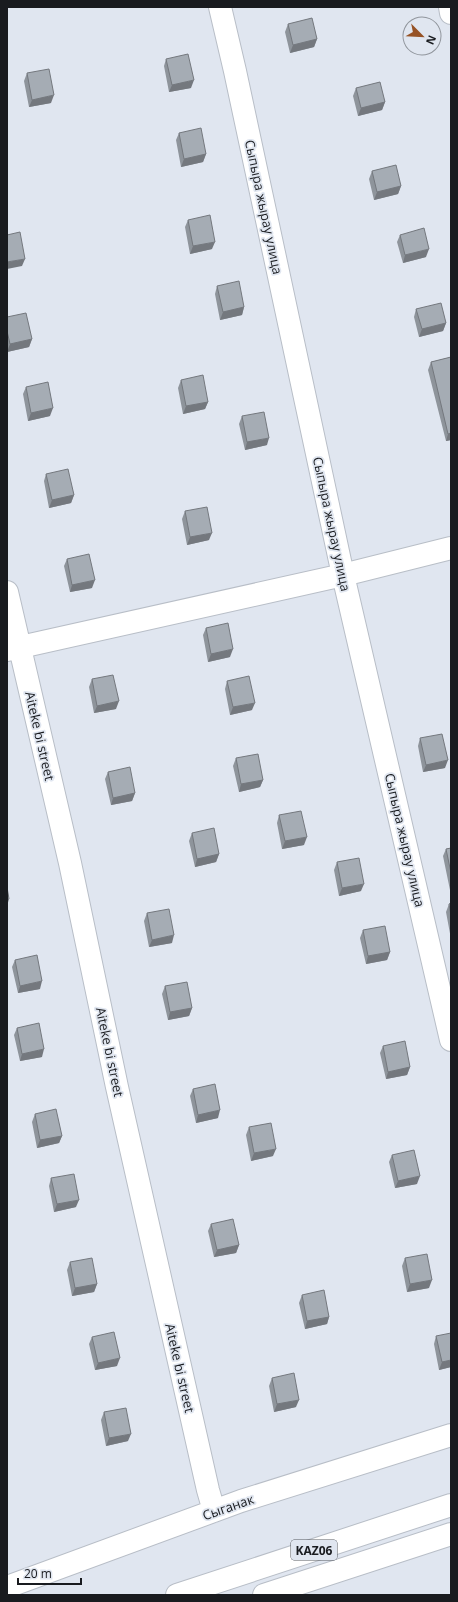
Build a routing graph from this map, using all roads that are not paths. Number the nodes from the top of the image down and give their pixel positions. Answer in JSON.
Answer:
{"nodes":[{"id":1,"x":220,"y":7,"type":"edge"},
{"id":2,"x":450,"y":7,"type":"edge"},
{"id":3,"x":451,"y":13,"type":"edge"},
{"id":4,"x":451,"y":548,"type":"edge"},
{"id":5,"x":343,"y":575,"type":"junction"},
{"id":6,"x":7,"y":592,"type":"edge"},
{"id":7,"x":13,"y":649,"type":"edge"},
{"id":8,"x":451,"y":1040,"type":"edge"},
{"id":9,"x":451,"y":1435,"type":"edge"},
{"id":10,"x":451,"y":1505,"type":"edge"},
{"id":11,"x":214,"y":1511,"type":"junction"},
{"id":12,"x":451,"y":1534,"type":"edge"},
{"id":13,"x":7,"y":1587,"type":"edge"},
{"id":14,"x":178,"y":1595,"type":"edge"},
{"id":15,"x":264,"y":1595,"type":"edge"}],
"edges":[{"from":1,"to":5,"type":"main road","name":"Сыпыра жырау улица"},
{"from":2,"to":3,"type":"main road"},
{"from":4,"to":5,"type":"main road"},
{"from":5,"to":7,"type":"main road"},
{"from":5,"to":8,"type":"main road","name":"Сыпыра жырау улица"},
{"from":6,"to":7,"type":"main road","name":"Aiteke bi street"},
{"from":7,"to":11,"type":"main road","name":"Aiteke bi street"},
{"from":9,"to":11,"type":"main road","name":"Сыганак"},
{"from":10,"to":14,"type":"main road","number":"KАZ06"},
{"from":11,"to":13,"type":"main road","name":"Сыганак"},
{"from":12,"to":15,"type":"main road","number":"KАZ06"}]}
